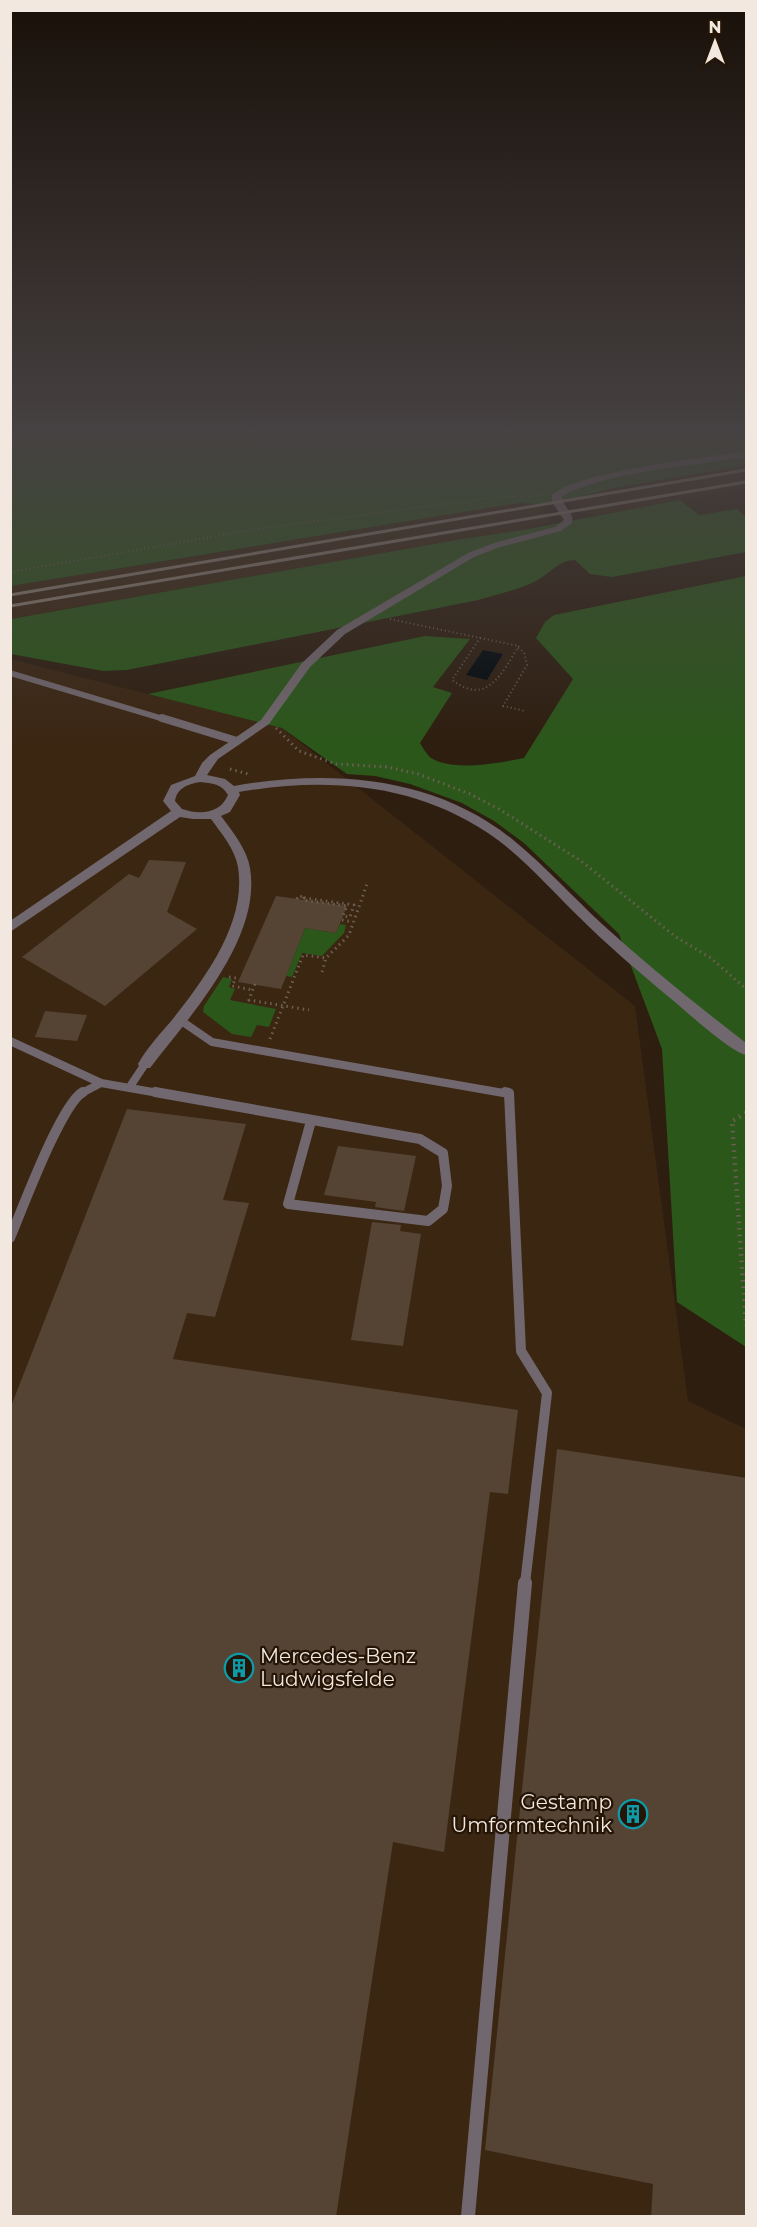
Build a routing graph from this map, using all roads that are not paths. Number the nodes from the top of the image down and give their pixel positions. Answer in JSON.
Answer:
{"nodes":[{"id":1,"x":523,"y":538,"type":"edge"},
{"id":2,"x":10,"y":673,"type":"edge"},
{"id":3,"x":237,"y":741,"type":"junction"},
{"id":4,"x":200,"y":778,"type":"junction"},
{"id":5,"x":232,"y":790,"type":"junction"},
{"id":6,"x":178,"y":812,"type":"junction"},
{"id":7,"x":214,"y":814,"type":"junction"},
{"id":8,"x":10,"y":928,"type":"edge"},
{"id":9,"x":180,"y":1020,"type":"junction"},
{"id":10,"x":10,"y":1041,"type":"edge"},
{"id":11,"x":747,"y":1050,"type":"edge"},
{"id":12,"x":145,"y":1064,"type":"joint"},
{"id":13,"x":100,"y":1083,"type":"junction"},
{"id":14,"x":129,"y":1088,"type":"junction"},
{"id":15,"x":311,"y":1120,"type":"junction"},
{"id":16,"x":10,"y":1238,"type":"edge"},
{"id":17,"x":468,"y":2217,"type":"edge"}],
"edges":[{"from":1,"to":3,"type":"street"},
{"from":2,"to":3,"type":"lane"},
{"from":3,"to":4,"type":"street"},
{"from":4,"to":5,"type":"street"},
{"from":4,"to":6,"type":"street"},
{"from":5,"to":7,"type":"street"},
{"from":5,"to":11,"type":"street"},
{"from":6,"to":7,"type":"street"},
{"from":6,"to":8,"type":"street"},
{"from":7,"to":9,"type":"street"},
{"from":9,"to":12,"type":"street"},
{"from":9,"to":17,"type":"lane"},
{"from":10,"to":13,"type":"lane"},
{"from":12,"to":14,"type":"lane"},
{"from":13,"to":14,"type":"lane"},
{"from":13,"to":16,"type":"lane"},
{"from":14,"to":15,"type":"lane"},
{"from":15,"to":15,"type":"lane"}]}
